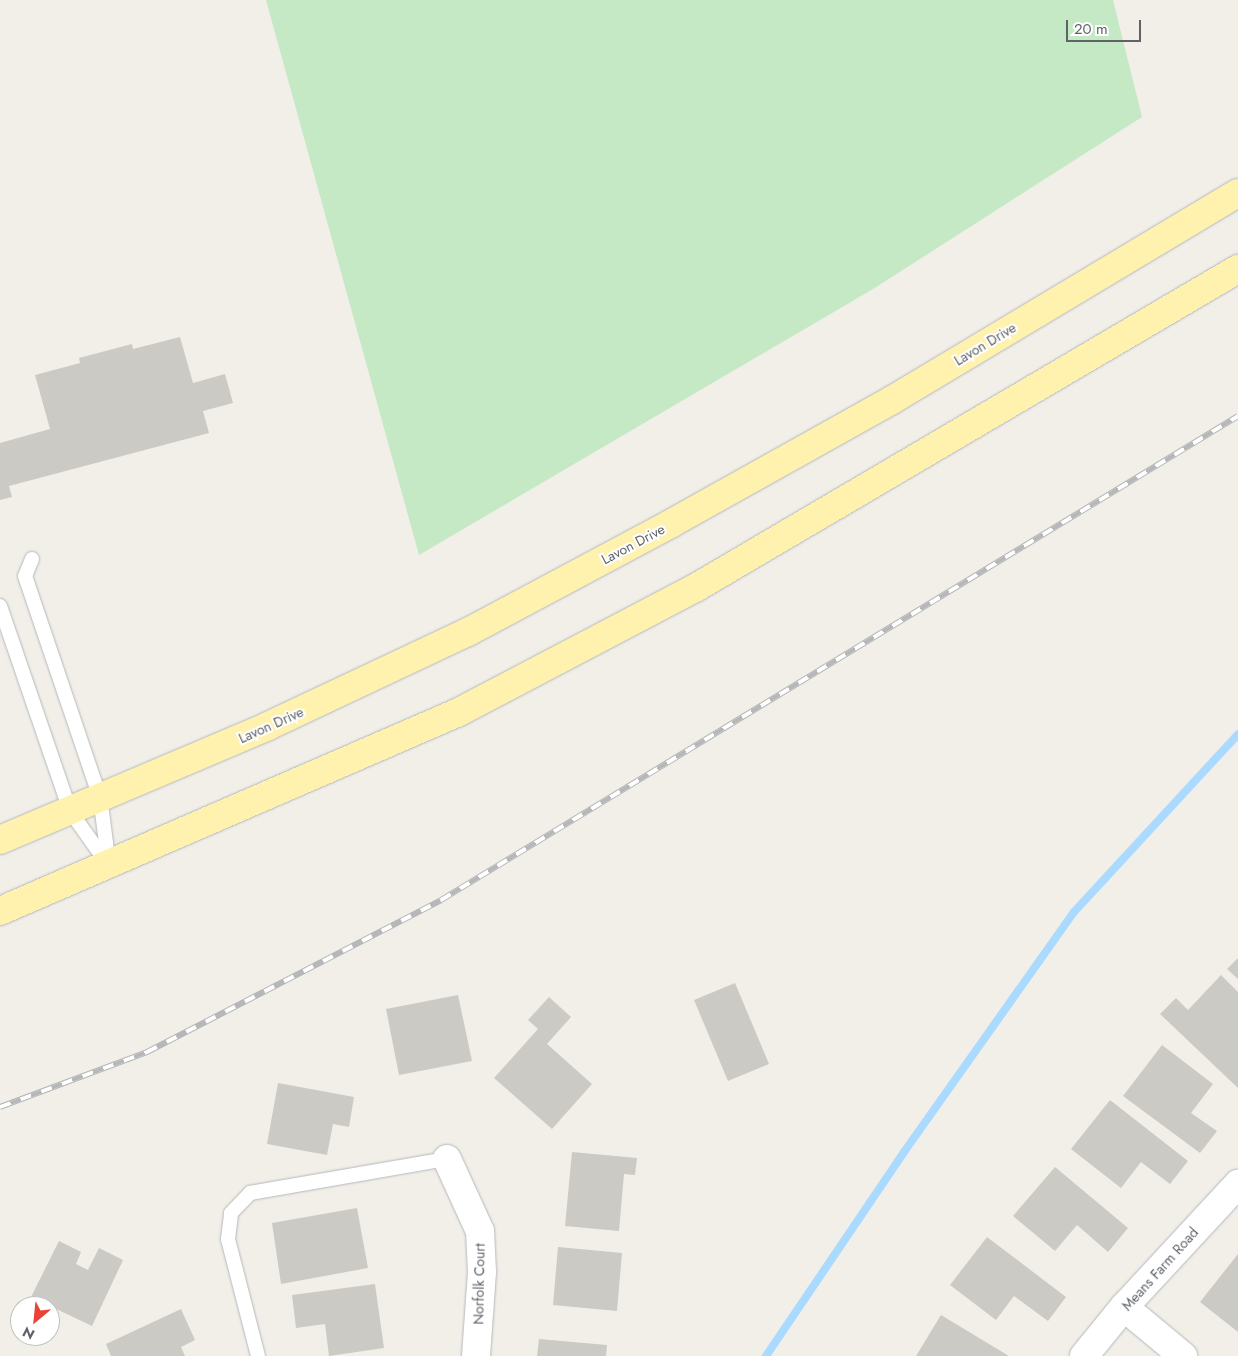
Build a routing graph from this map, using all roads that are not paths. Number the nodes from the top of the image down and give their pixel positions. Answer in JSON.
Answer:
{"nodes":[{"id":1,"x":1238,"y":193,"type":"edge"},
{"id":2,"x":1238,"y":270,"type":"edge"},
{"id":3,"x":32,"y":559,"type":"dead end"},
{"id":4,"x":0,"y":606,"type":"edge"},
{"id":5,"x":100,"y":798,"type":"junction"},
{"id":6,"x":70,"y":811,"type":"junction"},
{"id":7,"x":0,"y":840,"type":"edge"},
{"id":8,"x":109,"y":865,"type":"junction"},
{"id":9,"x":0,"y":911,"type":"edge"},
{"id":10,"x":447,"y":1159,"type":"joint"},
{"id":11,"x":1238,"y":1184,"type":"edge"},
{"id":12,"x":1124,"y":1307,"type":"junction"},
{"id":13,"x":258,"y":1356,"type":"edge"},
{"id":14,"x":476,"y":1356,"type":"edge"},
{"id":15,"x":1084,"y":1356,"type":"edge"},
{"id":16,"x":1183,"y":1356,"type":"edge"}],
"edges":[{"from":1,"to":5,"type":"main road","name":"Lavon Drive"},
{"from":2,"to":8,"type":"main road"},
{"from":3,"to":5,"type":"lane"},
{"from":4,"to":6,"type":"lane"},
{"from":5,"to":6,"type":"main road","name":"Lavon Drive"},
{"from":5,"to":8,"type":"lane"},
{"from":6,"to":7,"type":"main road","name":"Lavon Drive"},
{"from":6,"to":8,"type":"lane"},
{"from":8,"to":9,"type":"main road"},
{"from":10,"to":13,"type":"lane"},
{"from":10,"to":14,"type":"street","name":"Norfolk Court"},
{"from":11,"to":12,"type":"street","name":"Means Farm Road"},
{"from":12,"to":15,"type":"street","name":"Means Farm Road"},
{"from":12,"to":16,"type":"street"}]}
